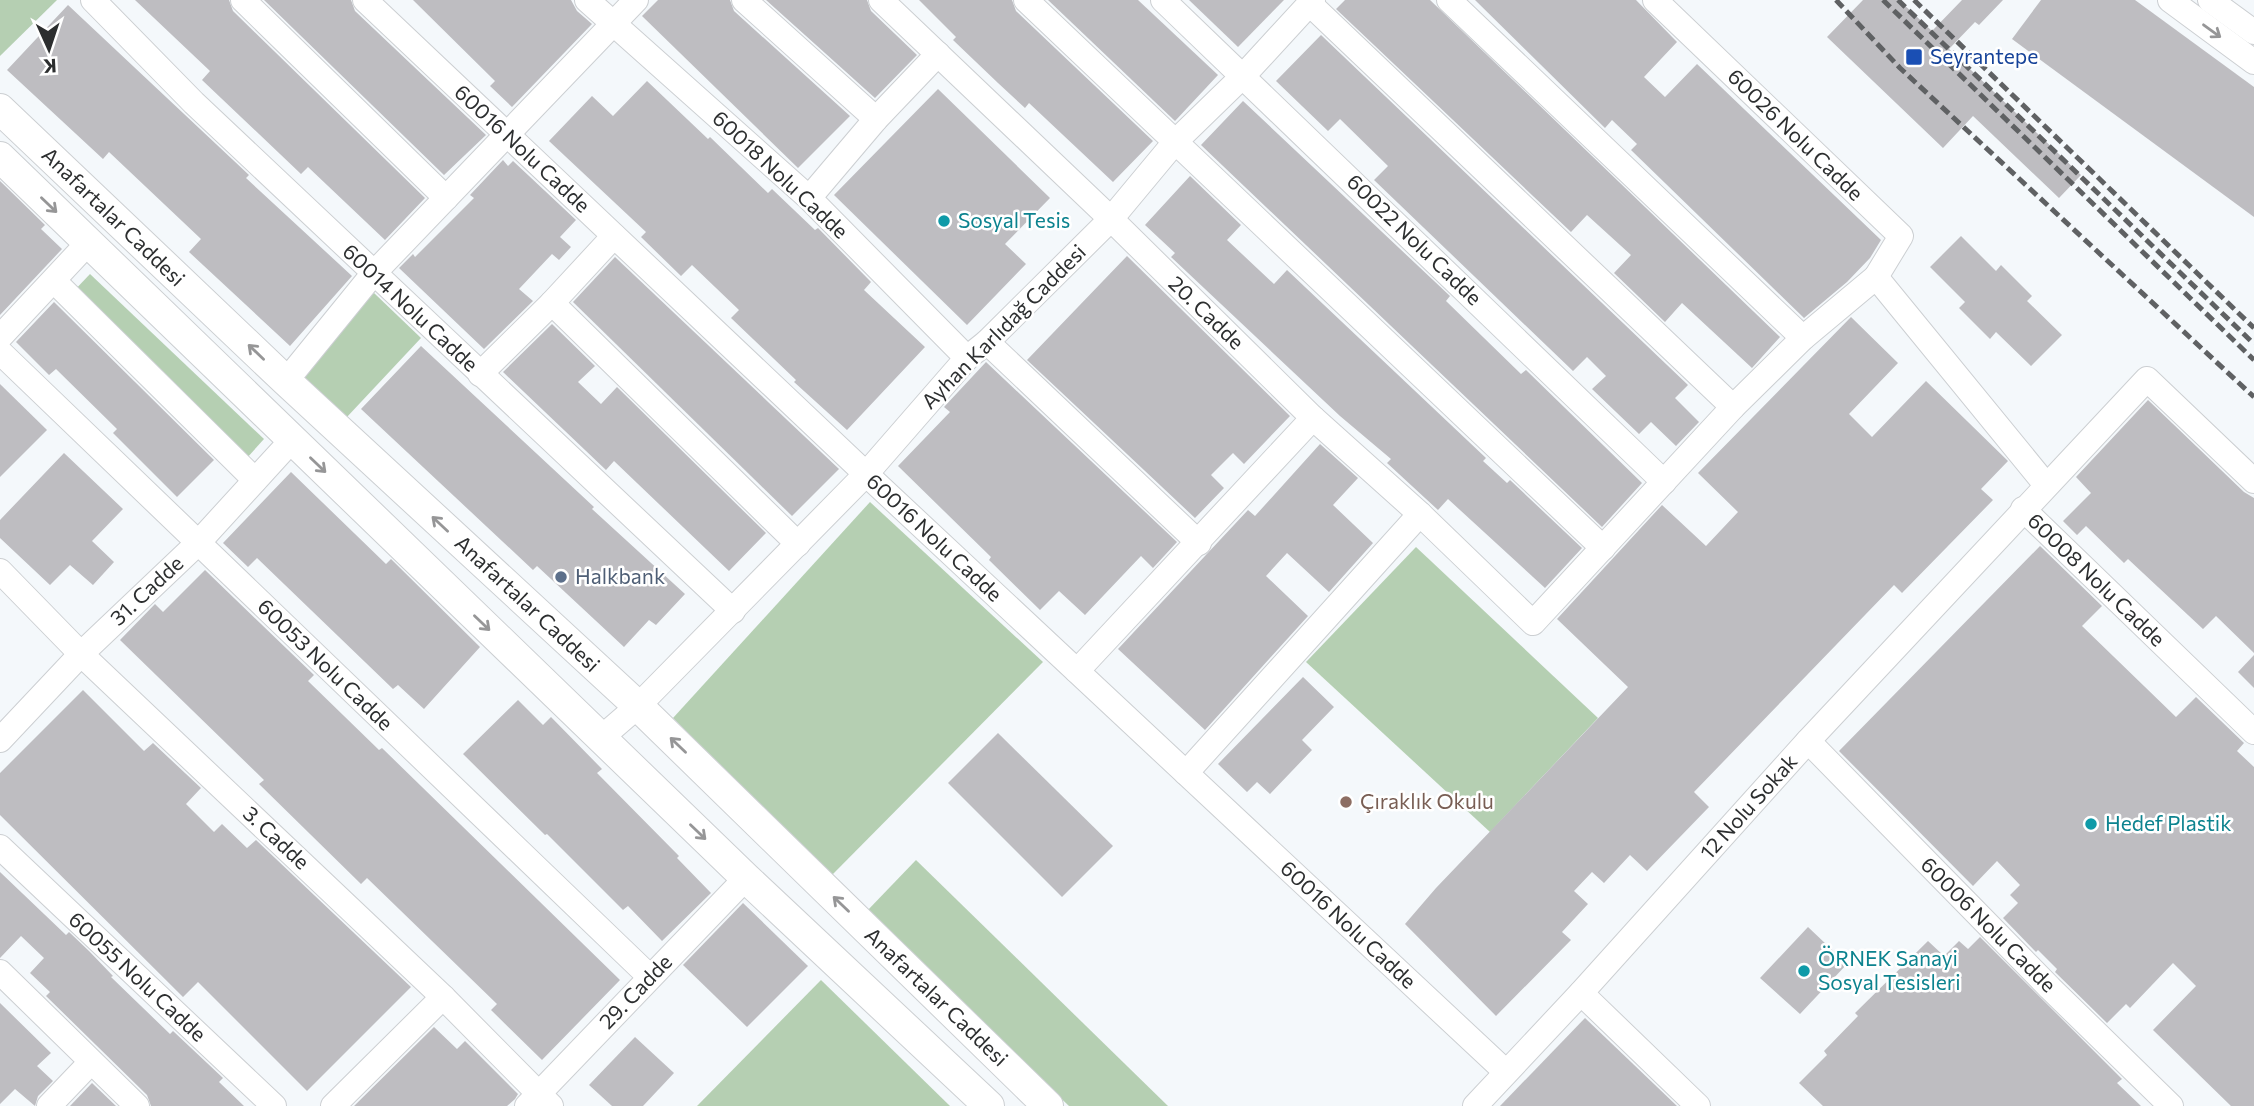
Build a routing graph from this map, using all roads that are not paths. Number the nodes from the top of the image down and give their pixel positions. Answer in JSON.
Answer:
{"nodes":[{"id":1,"x":93,"y":0,"type":"edge"},
{"id":2,"x":243,"y":0,"type":"edge"},
{"id":3,"x":365,"y":0,"type":"edge"},
{"id":4,"x":587,"y":0,"type":"edge"},
{"id":5,"x":636,"y":0,"type":"edge"},
{"id":6,"x":744,"y":0,"type":"edge"},
{"id":7,"x":881,"y":0,"type":"edge"},
{"id":8,"x":1026,"y":0,"type":"edge"},
{"id":9,"x":1163,"y":0,"type":"edge"},
{"id":10,"x":1449,"y":0,"type":"edge"},
{"id":11,"x":1655,"y":0,"type":"edge"},
{"id":12,"x":2170,"y":0,"type":"edge"},
{"id":13,"x":2210,"y":0,"type":"edge"},
{"id":14,"x":1312,"y":2,"type":"edge"},
{"id":15,"x":613,"y":24,"type":"junction"},
{"id":16,"x":2254,"y":32,"type":"edge"},
{"id":17,"x":939,"y":54,"type":"junction"},
{"id":18,"x":2254,"y":62,"type":"edge"},
{"id":19,"x":1244,"y":75,"type":"junction"},
{"id":20,"x":0,"y":109,"type":"edge"},
{"id":21,"x":876,"y":119,"type":"junction"},
{"id":22,"x":508,"y":135,"type":"junction"},
{"id":23,"x":1175,"y":142,"type":"junction"},
{"id":24,"x":0,"y":157,"type":"edge"},
{"id":25,"x":446,"y":198,"type":"junction"},
{"id":26,"x":809,"y":198,"type":"junction"},
{"id":27,"x":1111,"y":219,"type":"junction"},
{"id":28,"x":614,"y":236,"type":"junction"},
{"id":29,"x":88,"y":243,"type":"junction"},
{"id":30,"x":373,"y":274,"type":"junction"},
{"id":31,"x":1876,"y":277,"type":"junction"},
{"id":32,"x":54,"y":281,"type":"junction"},
{"id":33,"x":552,"y":303,"type":"junction"},
{"id":34,"x":0,"y":337,"type":"edge"},
{"id":35,"x":1803,"y":338,"type":"junction"},
{"id":36,"x":987,"y":342,"type":"junction"},
{"id":37,"x":0,"y":352,"type":"edge"},
{"id":38,"x":967,"y":358,"type":"junction"},
{"id":39,"x":480,"y":374,"type":"junction"},
{"id":40,"x":286,"y":382,"type":"junction"},
{"id":41,"x":1733,"y":407,"type":"junction"},
{"id":42,"x":1313,"y":418,"type":"junction"},
{"id":43,"x":292,"y":440,"type":"junction"},
{"id":44,"x":866,"y":474,"type":"junction"},
{"id":45,"x":256,"y":480,"type":"junction"},
{"id":46,"x":2254,"y":481,"type":"edge"},
{"id":47,"x":1664,"y":482,"type":"junction"},
{"id":48,"x":2046,"y":485,"type":"junction"},
{"id":49,"x":2023,"y":509,"type":"junction"},
{"id":50,"x":1420,"y":514,"type":"junction"},
{"id":51,"x":198,"y":543,"type":"junction"},
{"id":52,"x":1199,"y":543,"type":"junction"},
{"id":53,"x":798,"y":544,"type":"junction"},
{"id":54,"x":1603,"y":548,"type":"junction"},
{"id":55,"x":0,"y":571,"type":"edge"},
{"id":56,"x":733,"y":611,"type":"junction"},
{"id":57,"x":81,"y":654,"type":"junction"},
{"id":58,"x":1077,"y":671,"type":"junction"},
{"id":59,"x":638,"y":706,"type":"junction"},
{"id":60,"x":2254,"y":732,"type":"edge"},
{"id":61,"x":601,"y":738,"type":"junction"},
{"id":62,"x":0,"y":740,"type":"edge"},
{"id":63,"x":1808,"y":741,"type":"junction"},
{"id":64,"x":1186,"y":773,"type":"junction"},
{"id":65,"x":0,"y":847,"type":"edge"},
{"id":66,"x":746,"y":878,"type":"junction"},
{"id":67,"x":0,"y":972,"type":"edge"},
{"id":68,"x":650,"y":977,"type":"junction"},
{"id":69,"x":1581,"y":993,"type":"junction"},
{"id":70,"x":443,"y":997,"type":"junction"},
{"id":71,"x":91,"y":1062,"type":"junction"},
{"id":72,"x":1506,"y":1072,"type":"junction"},
{"id":73,"x":539,"y":1102,"type":"edge"},
{"id":74,"x":49,"y":1106,"type":"edge"},
{"id":75,"x":137,"y":1106,"type":"edge"},
{"id":76,"x":274,"y":1106,"type":"edge"},
{"id":77,"x":332,"y":1106,"type":"edge"},
{"id":78,"x":989,"y":1106,"type":"edge"},
{"id":79,"x":1048,"y":1106,"type":"edge"},
{"id":80,"x":1475,"y":1106,"type":"edge"},
{"id":81,"x":1698,"y":1106,"type":"edge"},
{"id":82,"x":2171,"y":1106,"type":"edge"}],
"edges":[{"from":1,"to":30,"type":"street","name":"60014 Nolu Cadde"},
{"from":2,"to":25,"type":"street"},
{"from":3,"to":22,"type":"street","name":"60016 Nolu Cadde"},
{"from":4,"to":15,"type":"street","name":"60018 Nolu Cadde"},
{"from":5,"to":15,"type":"street"},
{"from":6,"to":21,"type":"street"},
{"from":7,"to":17,"type":"street","name":"20. Cadde"},
{"from":8,"to":23,"type":"street"},
{"from":9,"to":19,"type":"street","name":"60022 Nolu Cadde"},
{"from":10,"to":35,"type":"street"},
{"from":11,"to":31,"type":"street","name":"60026 Nolu Cadde"},
{"from":12,"to":18,"type":"street","one_way":true},
{"from":13,"to":16,"type":"street"},
{"from":14,"to":19,"type":"street","name":"Ayhan Karlıdağ Caddesi"},
{"from":14,"to":41,"type":"street"},
{"from":15,"to":22,"type":"street"},
{"from":15,"to":26,"type":"street","name":"60018 Nolu Cadde"},
{"from":17,"to":21,"type":"street"},
{"from":17,"to":27,"type":"street","name":"20. Cadde"},
{"from":19,"to":23,"type":"street","name":"Ayhan Karlıdağ Caddesi"},
{"from":19,"to":47,"type":"street","name":"60022 Nolu Cadde"},
{"from":40,"to":20,"type":"main road","name":"Anafartalar Caddesi","one_way":true},
{"from":21,"to":26,"type":"street"},
{"from":22,"to":25,"type":"street"},
{"from":22,"to":28,"type":"street","name":"60016 Nolu Cadde"},
{"from":23,"to":27,"type":"street","name":"Ayhan Karlıdağ Caddesi"},
{"from":23,"to":54,"type":"street"},
{"from":24,"to":29,"type":"main road","name":"Anafartalar Caddesi","one_way":true},
{"from":25,"to":30,"type":"street"},
{"from":26,"to":38,"type":"street","name":"60018 Nolu Cadde"},
{"from":27,"to":36,"type":"street","name":"Ayhan Karlıdağ Caddesi"},
{"from":27,"to":42,"type":"street","name":"20. Cadde"},
{"from":28,"to":33,"type":"street"},
{"from":28,"to":44,"type":"street","name":"60016 Nolu Cadde"},
{"from":29,"to":32,"type":"street"},
{"from":29,"to":43,"type":"main road","name":"Anafartalar Caddesi"},
{"from":30,"to":39,"type":"street","name":"60014 Nolu Cadde"},
{"from":30,"to":40,"type":"street"},
{"from":31,"to":35,"type":"street"},
{"from":31,"to":48,"type":"street"},
{"from":32,"to":34,"type":"street"},
{"from":32,"to":45,"type":"street"},
{"from":33,"to":39,"type":"street"},
{"from":33,"to":53,"type":"street"},
{"from":35,"to":41,"type":"street"},
{"from":36,"to":38,"type":"street","name":"Ayhan Karlıdağ Caddesi"},
{"from":36,"to":52,"type":"street"},
{"from":37,"to":51,"type":"street","name":"60053 Nolu Cadde"},
{"from":38,"to":44,"type":"street","name":"Ayhan Karlıdağ Caddesi"},
{"from":39,"to":56,"type":"street","name":"60014 Nolu Cadde"},
{"from":59,"to":40,"type":"main road","name":"Anafartalar Caddesi","one_way":true},
{"from":41,"to":47,"type":"street"},
{"from":42,"to":50,"type":"street","name":"20. Cadde"},
{"from":42,"to":52,"type":"street"},
{"from":43,"to":45,"type":"street","name":"31. Cadde"},
{"from":43,"to":61,"type":"main road","name":"Anafartalar Caddesi","one_way":true},
{"from":44,"to":53,"type":"street","name":"Ayhan Karlıdağ Caddesi"},
{"from":44,"to":58,"type":"street","name":"60016 Nolu Cadde"},
{"from":45,"to":51,"type":"street","name":"31. Cadde"},
{"from":46,"to":48,"type":"street","name":"60008 Nolu Cadde"},
{"from":47,"to":54,"type":"street"},
{"from":48,"to":49,"type":"street","name":"60008 Nolu Cadde"},
{"from":49,"to":60,"type":"street","name":"60008 Nolu Cadde"},
{"from":49,"to":63,"type":"street","name":"12 Nolu Sokak"},
{"from":50,"to":54,"type":"street","name":"20. Cadde"},
{"from":50,"to":64,"type":"street"},
{"from":51,"to":57,"type":"street","name":"31. Cadde"},
{"from":51,"to":68,"type":"street","name":"60053 Nolu Cadde"},
{"from":52,"to":58,"type":"street"},
{"from":53,"to":56,"type":"street","name":"Ayhan Karlıdağ Caddesi"},
{"from":55,"to":57,"type":"street","name":"3. Cadde"},
{"from":56,"to":59,"type":"street","name":"Ayhan Karlıdağ Caddesi"},
{"from":57,"to":62,"type":"street","name":"31. Cadde"},
{"from":57,"to":70,"type":"street","name":"3. Cadde"},
{"from":58,"to":64,"type":"street","name":"60016 Nolu Cadde"},
{"from":59,"to":61,"type":"street","name":"Ayhan Karlıdağ Caddesi"},
{"from":79,"to":59,"type":"main road","name":"Anafartalar Caddesi","one_way":true},
{"from":61,"to":66,"type":"main road","name":"Anafartalar Caddesi","one_way":true},
{"from":63,"to":69,"type":"street","name":"12 Nolu Sokak"},
{"from":63,"to":82,"type":"street","name":"60006 Nolu Cadde"},
{"from":64,"to":72,"type":"street","name":"60016 Nolu Cadde"},
{"from":65,"to":76,"type":"street","name":"60055 Nolu Cadde"},
{"from":66,"to":68,"type":"street","name":"29. Cadde"},
{"from":66,"to":78,"type":"main road","name":"Anafartalar Caddesi"},
{"from":67,"to":71,"type":"street"},
{"from":68,"to":73,"type":"street","name":"29. Cadde"},
{"from":69,"to":72,"type":"street","name":"12 Nolu Sokak"},
{"from":69,"to":81,"type":"street"},
{"from":70,"to":73,"type":"street","name":"3. Cadde"},
{"from":70,"to":77,"type":"street"},
{"from":71,"to":74,"type":"street"},
{"from":71,"to":75,"type":"street"},
{"from":72,"to":80,"type":"street","name":"12 Nolu Sokak"}]}
